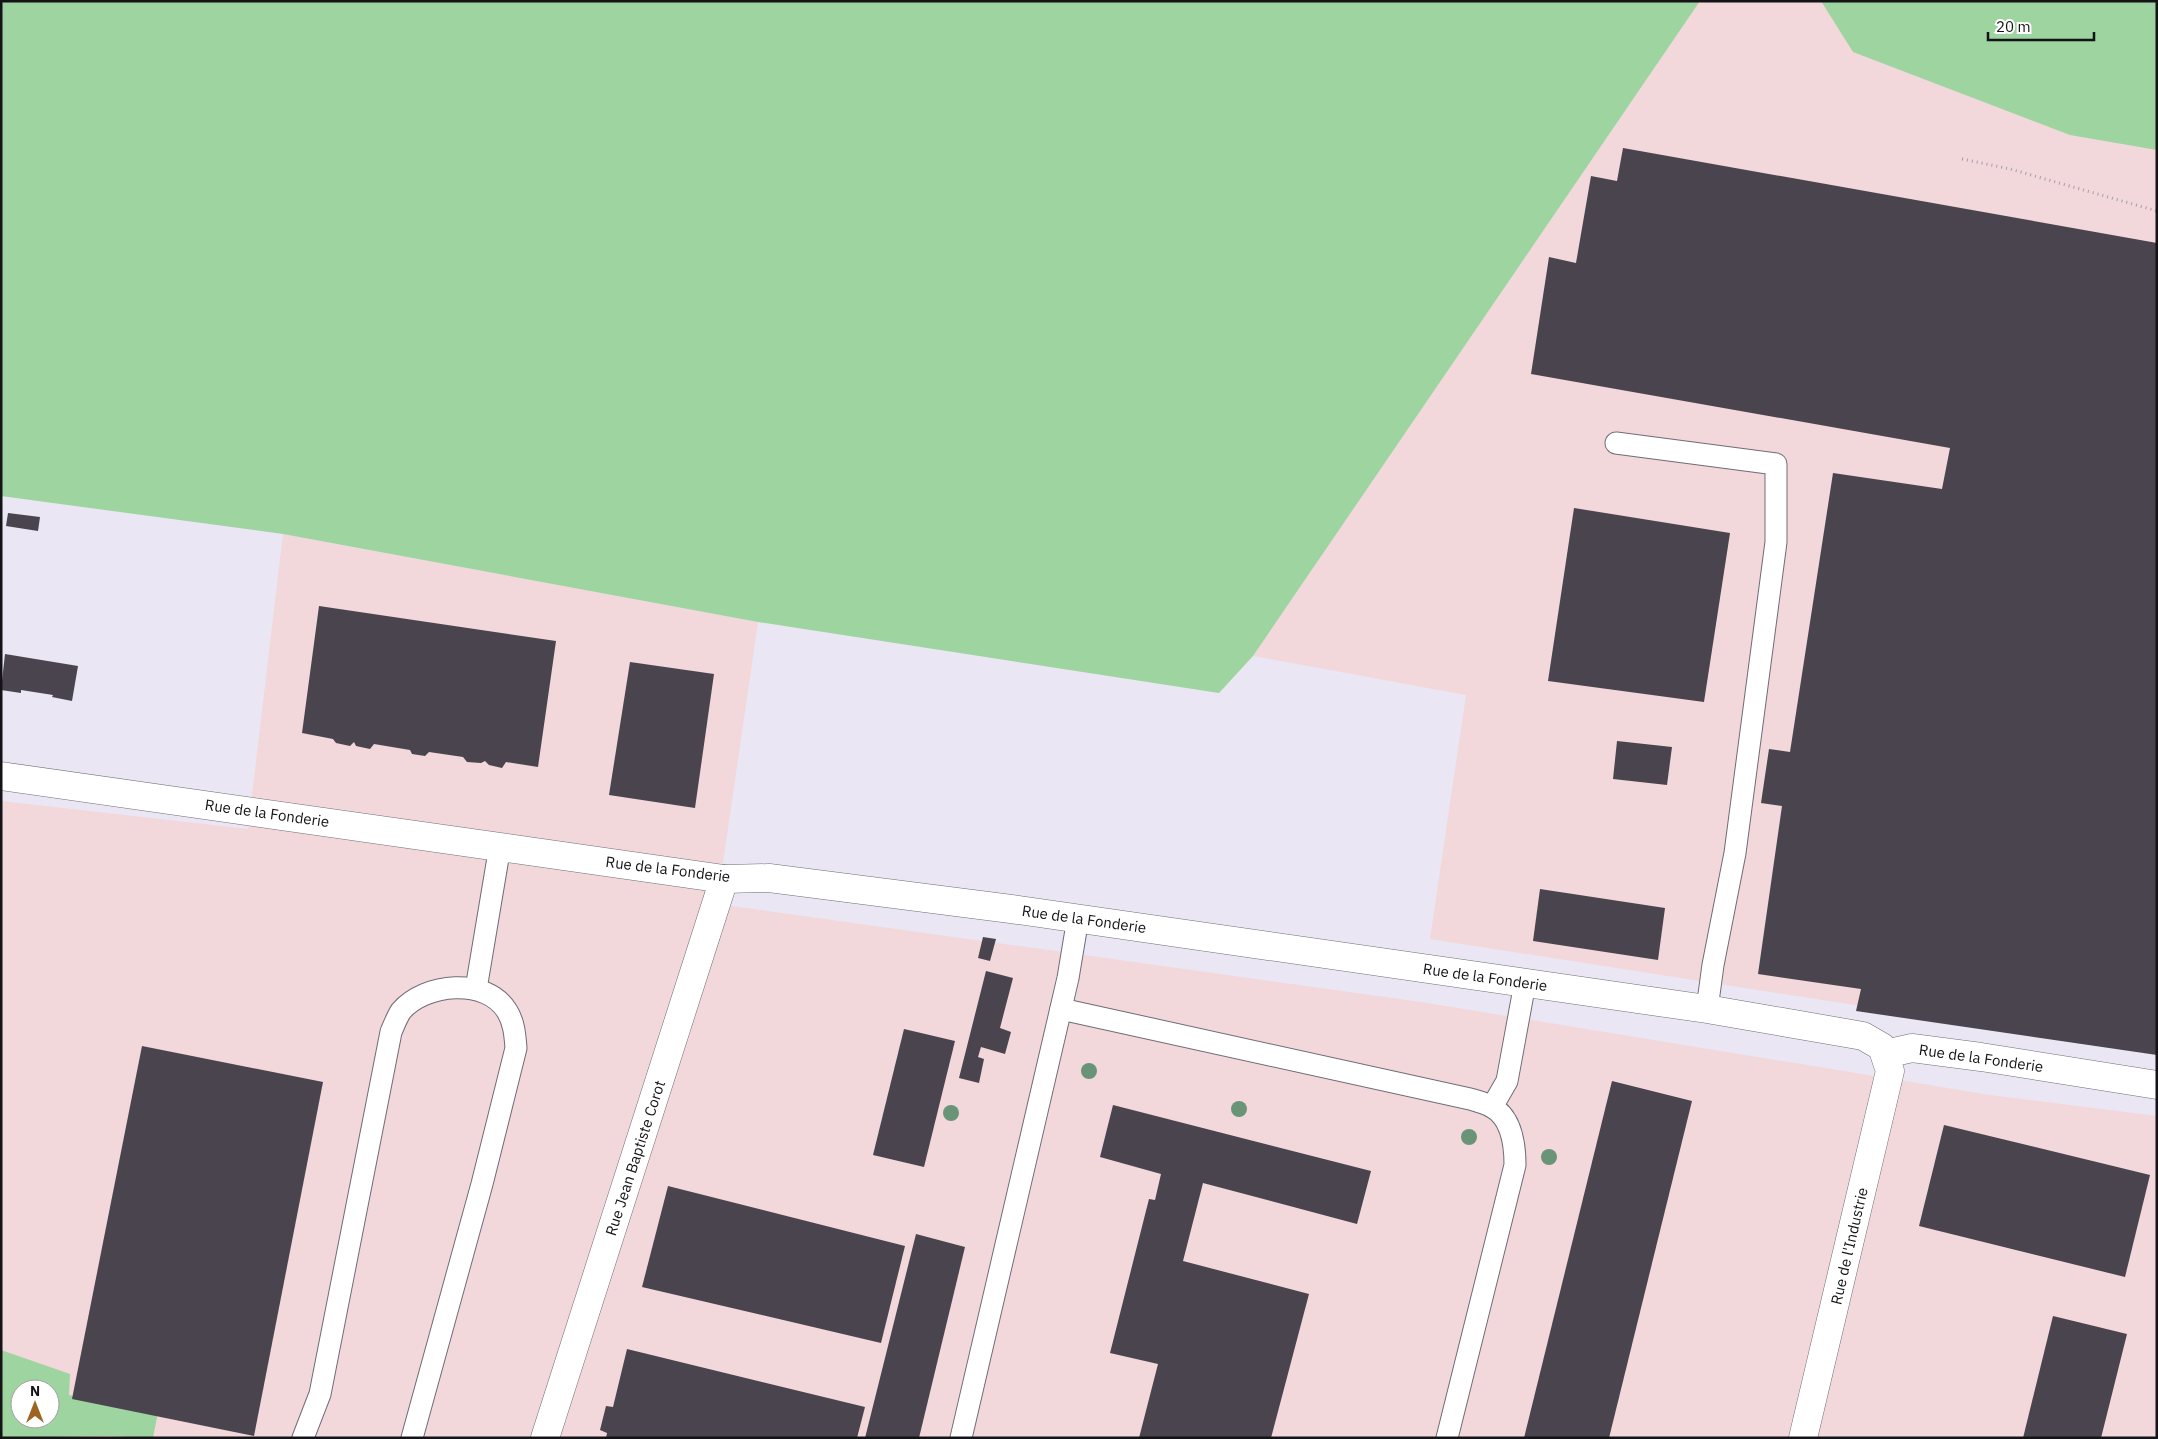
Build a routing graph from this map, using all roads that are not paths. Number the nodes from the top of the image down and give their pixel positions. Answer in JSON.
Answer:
{"nodes":[{"id":1,"x":1616,"y":443,"type":"dead end"},
{"id":2,"x":1,"y":776,"type":"edge"},
{"id":3,"x":500,"y":846,"type":"junction"},
{"id":4,"x":724,"y":879,"type":"junction"},
{"id":5,"x":1078,"y":918,"type":"junction"},
{"id":6,"x":1525,"y":983,"type":"junction"},
{"id":7,"x":476,"y":989,"type":"junction"},
{"id":8,"x":1061,"y":1009,"type":"junction"},
{"id":9,"x":1707,"y":1009,"type":"junction"},
{"id":10,"x":1885,"y":1054,"type":"junction"},
{"id":11,"x":2157,"y":1085,"type":"edge"},
{"id":12,"x":1492,"y":1107,"type":"junction"},
{"id":13,"x":303,"y":1438,"type":"edge"},
{"id":14,"x":412,"y":1438,"type":"edge"},
{"id":15,"x":546,"y":1438,"type":"edge"},
{"id":16,"x":961,"y":1438,"type":"edge"},
{"id":17,"x":1447,"y":1438,"type":"edge"},
{"id":18,"x":1803,"y":1438,"type":"edge"}],
"edges":[{"from":1,"to":9,"type":"lane"},
{"from":2,"to":3,"type":"street","name":"Rue de la Fonderie"},
{"from":3,"to":4,"type":"street","name":"Rue de la Fonderie"},
{"from":3,"to":7,"type":"lane"},
{"from":4,"to":5,"type":"street","name":"Rue de la Fonderie"},
{"from":4,"to":15,"type":"street","name":"Rue Jean Baptiste Corot"},
{"from":5,"to":6,"type":"street","name":"Rue de la Fonderie"},
{"from":5,"to":8,"type":"lane"},
{"from":6,"to":9,"type":"street","name":"Rue de la Fonderie"},
{"from":6,"to":12,"type":"lane"},
{"from":7,"to":13,"type":"lane"},
{"from":7,"to":14,"type":"lane"},
{"from":8,"to":12,"type":"lane"},
{"from":8,"to":16,"type":"lane"},
{"from":9,"to":10,"type":"street","name":"Rue de la Fonderie"},
{"from":10,"to":11,"type":"street","name":"Rue de la Fonderie"},
{"from":10,"to":18,"type":"street","name":"Rue de l'Industrie"},
{"from":12,"to":17,"type":"lane"}]}
